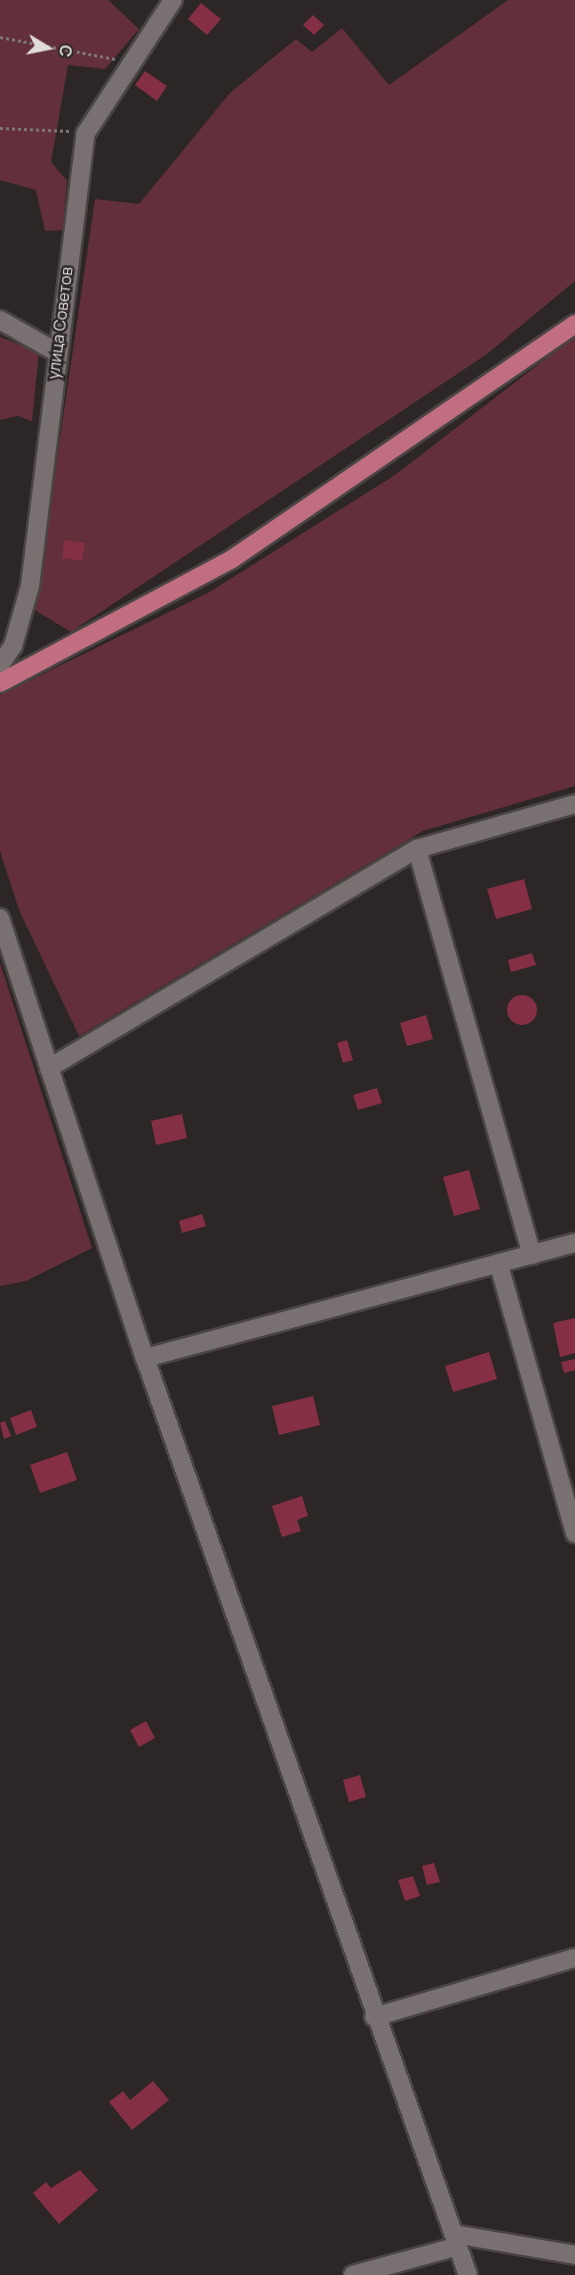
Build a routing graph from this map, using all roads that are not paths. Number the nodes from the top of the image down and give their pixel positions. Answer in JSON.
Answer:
{"nodes":[{"id":1,"x":173,"y":0,"type":"edge"},
{"id":2,"x":0,"y":320,"type":"edge"},
{"id":3,"x":575,"y":324,"type":"edge"},
{"id":4,"x":56,"y":352,"type":"junction"},
{"id":5,"x":0,"y":665,"type":"edge"},
{"id":6,"x":0,"y":683,"type":"edge"},
{"id":7,"x":575,"y":804,"type":"edge"},
{"id":8,"x":417,"y":849,"type":"junction"},
{"id":9,"x":0,"y":918,"type":"edge"},
{"id":10,"x":49,"y":1068,"type":"junction"},
{"id":11,"x":575,"y":1244,"type":"edge"},
{"id":12,"x":532,"y":1255,"type":"junction"},
{"id":13,"x":499,"y":1265,"type":"junction"},
{"id":14,"x":145,"y":1358,"type":"junction"},
{"id":15,"x":575,"y":1533,"type":"edge"},
{"id":16,"x":575,"y":1958,"type":"edge"},
{"id":17,"x":374,"y":2017,"type":"junction"},
{"id":18,"x":456,"y":2240,"type":"junction"},
{"id":19,"x":575,"y":2255,"type":"edge"},
{"id":20,"x":352,"y":2275,"type":"edge"},
{"id":21,"x":468,"y":2275,"type":"edge"}],
"edges":[{"from":1,"to":4,"type":"street","name":"улица Советов"},
{"from":2,"to":4,"type":"street"},
{"from":3,"to":6,"type":"main road"},
{"from":4,"to":5,"type":"street","name":"улица Советов"},
{"from":7,"to":8,"type":"street"},
{"from":8,"to":10,"type":"street"},
{"from":8,"to":12,"type":"street"},
{"from":9,"to":10,"type":"street"},
{"from":10,"to":14,"type":"street"},
{"from":11,"to":12,"type":"street"},
{"from":12,"to":13,"type":"street"},
{"from":13,"to":14,"type":"street"},
{"from":13,"to":15,"type":"street"},
{"from":14,"to":17,"type":"street"},
{"from":16,"to":17,"type":"street"},
{"from":17,"to":18,"type":"street"},
{"from":18,"to":19,"type":"street"},
{"from":18,"to":20,"type":"street"},
{"from":18,"to":21,"type":"street"}]}
